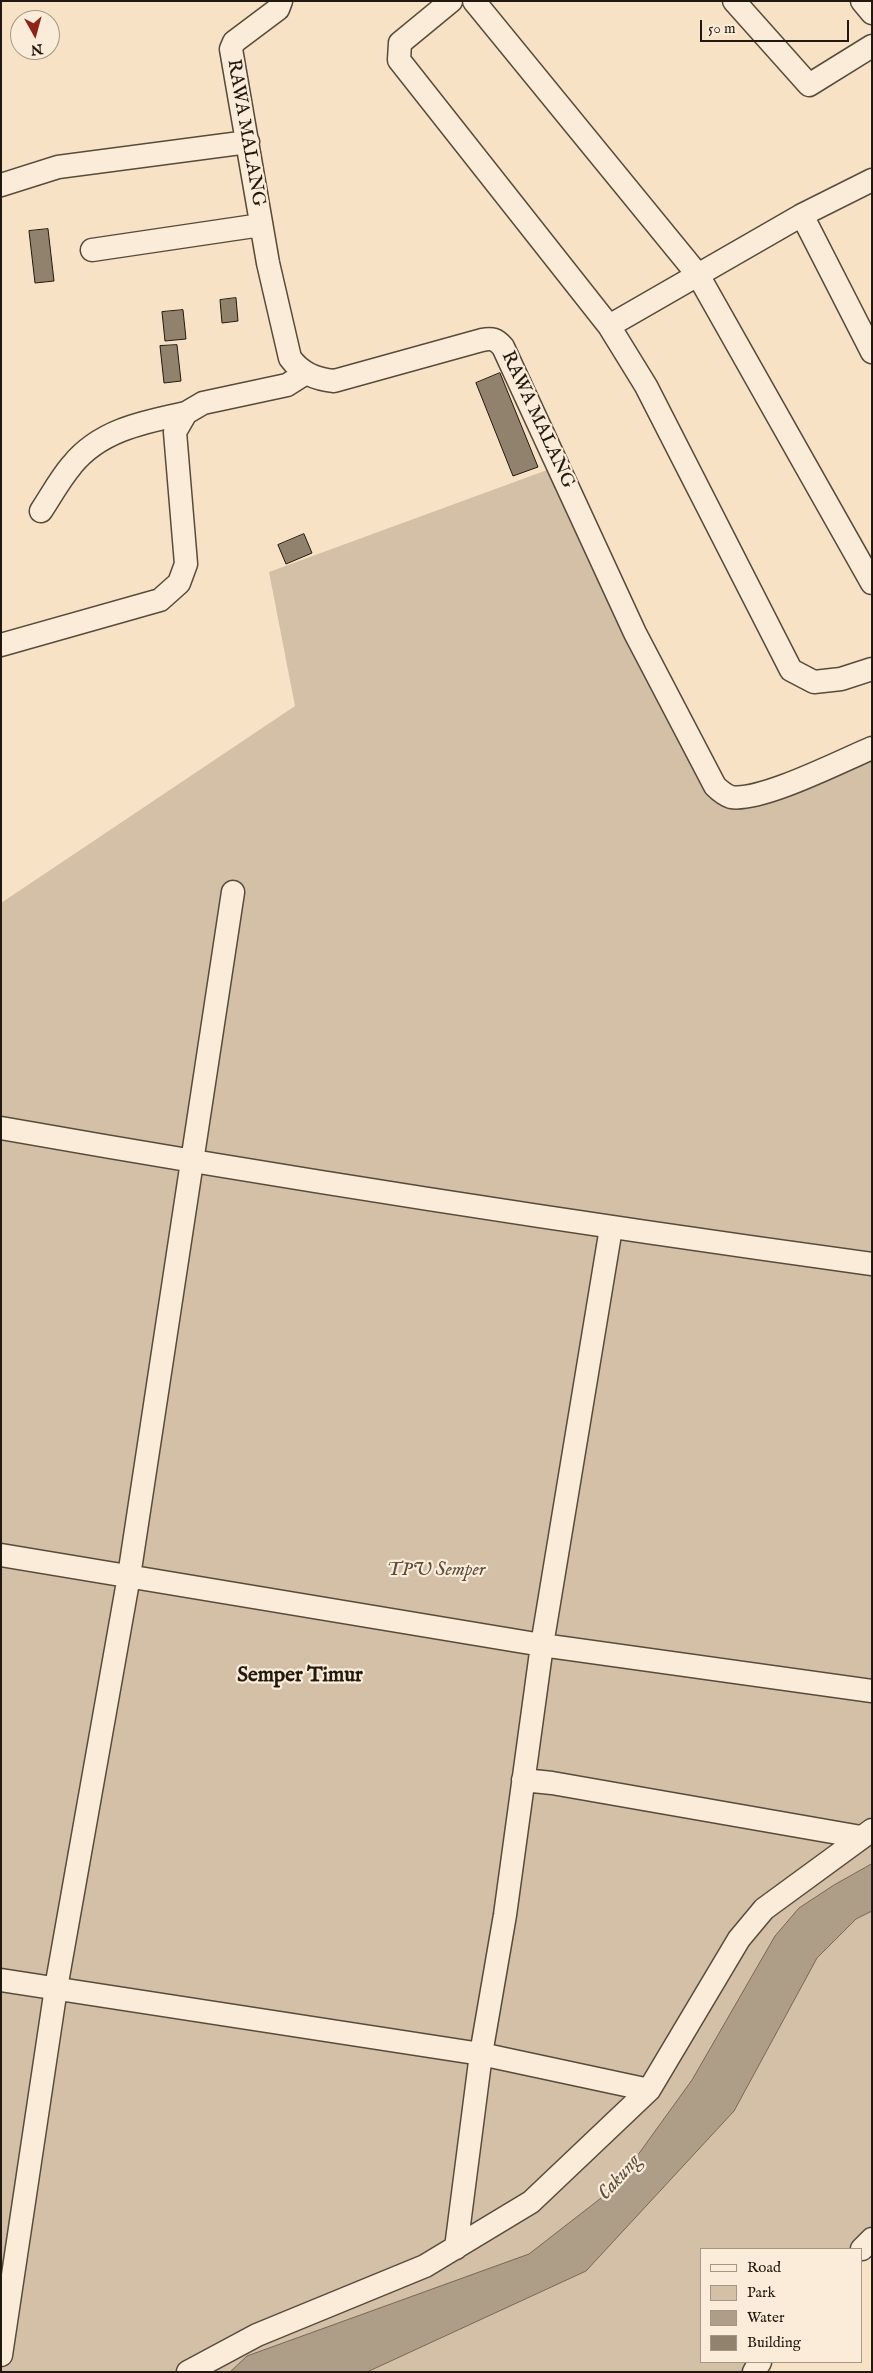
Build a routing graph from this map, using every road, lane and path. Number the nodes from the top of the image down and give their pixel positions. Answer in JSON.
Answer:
{"nodes":[{"id":1,"x":281,"y":1,"type":"edge"},
{"id":2,"x":451,"y":1,"type":"edge"},
{"id":3,"x":474,"y":1,"type":"edge"},
{"id":4,"x":734,"y":1,"type":"edge"},
{"id":5,"x":862,"y":1,"type":"edge"},
{"id":6,"x":872,"y":13,"type":"edge"},
{"id":7,"x":872,"y":46,"type":"edge"},
{"id":8,"x":248,"y":142,"type":"junction"},
{"id":9,"x":872,"y":180,"type":"edge"},
{"id":10,"x":1,"y":186,"type":"edge"},
{"id":11,"x":802,"y":215,"type":"junction"},
{"id":12,"x":261,"y":225,"type":"junction"},
{"id":13,"x":92,"y":250,"type":"dead end"},
{"id":14,"x":698,"y":275,"type":"junction"},
{"id":15,"x":609,"y":326,"type":"junction"},
{"id":16,"x":872,"y":352,"type":"edge"},
{"id":17,"x":306,"y":373,"type":"junction"},
{"id":18,"x":186,"y":413,"type":"junction"},
{"id":19,"x":41,"y":511,"type":"dead end"},
{"id":20,"x":872,"y":583,"type":"edge"},
{"id":21,"x":1,"y":645,"type":"edge"},
{"id":22,"x":872,"y":669,"type":"edge"},
{"id":23,"x":872,"y":748,"type":"edge"},
{"id":24,"x":233,"y":892,"type":"dead end"},
{"id":25,"x":1,"y":1128,"type":"edge"},
{"id":26,"x":191,"y":1162,"type":"junction"},
{"id":27,"x":611,"y":1228,"type":"junction"},
{"id":28,"x":872,"y":1264,"type":"edge"},
{"id":29,"x":1,"y":1555,"type":"edge"},
{"id":30,"x":129,"y":1576,"type":"junction"},
{"id":31,"x":542,"y":1645,"type":"junction"},
{"id":32,"x":872,"y":1690,"type":"edge"},
{"id":33,"x":523,"y":1780,"type":"junction"},
{"id":34,"x":867,"y":1834,"type":"edge"},
{"id":35,"x":1,"y":1980,"type":"edge"},
{"id":36,"x":56,"y":1988,"type":"junction"},
{"id":37,"x":481,"y":2054,"type":"junction"},
{"id":38,"x":649,"y":2090,"type":"junction"},
{"id":39,"x":872,"y":2239,"type":"edge"},
{"id":40,"x":456,"y":2248,"type":"junction"},
{"id":41,"x":863,"y":2248,"type":"edge"},
{"id":42,"x":1,"y":2355,"type":"edge"},
{"id":43,"x":188,"y":2372,"type":"edge"}],
"edges":[{"from":1,"to":8,"type":"street","name":"RAWA MALANG"},
{"from":2,"to":15,"type":"street"},
{"from":3,"to":14,"type":"street"},
{"from":4,"to":7,"type":"street"},
{"from":5,"to":6,"type":"street"},
{"from":8,"to":10,"type":"street"},
{"from":8,"to":12,"type":"street","name":"RAWA MALANG"},
{"from":9,"to":11,"type":"street"},
{"from":11,"to":14,"type":"street"},
{"from":11,"to":16,"type":"street"},
{"from":12,"to":13,"type":"street"},
{"from":12,"to":17,"type":"street","name":"RAWA MALANG"},
{"from":14,"to":15,"type":"street"},
{"from":14,"to":20,"type":"street"},
{"from":15,"to":22,"type":"street"},
{"from":17,"to":18,"type":"street"},
{"from":17,"to":23,"type":"street","name":"RAWA MALANG"},
{"from":18,"to":19,"type":"street"},
{"from":18,"to":21,"type":"street"},
{"from":24,"to":26,"type":"street"},
{"from":25,"to":26,"type":"street"},
{"from":26,"to":27,"type":"street"},
{"from":26,"to":30,"type":"street"},
{"from":27,"to":28,"type":"street"},
{"from":27,"to":31,"type":"street"},
{"from":29,"to":30,"type":"street"},
{"from":30,"to":31,"type":"street"},
{"from":30,"to":36,"type":"street"},
{"from":31,"to":32,"type":"street"},
{"from":31,"to":33,"type":"street"},
{"from":33,"to":34,"type":"street"},
{"from":33,"to":37,"type":"street"},
{"from":34,"to":38,"type":"street"},
{"from":35,"to":36,"type":"street"},
{"from":36,"to":37,"type":"street"},
{"from":36,"to":42,"type":"street"},
{"from":37,"to":38,"type":"street"},
{"from":37,"to":40,"type":"street"},
{"from":38,"to":40,"type":"street"},
{"from":39,"to":41,"type":"street"},
{"from":40,"to":43,"type":"street"}]}
